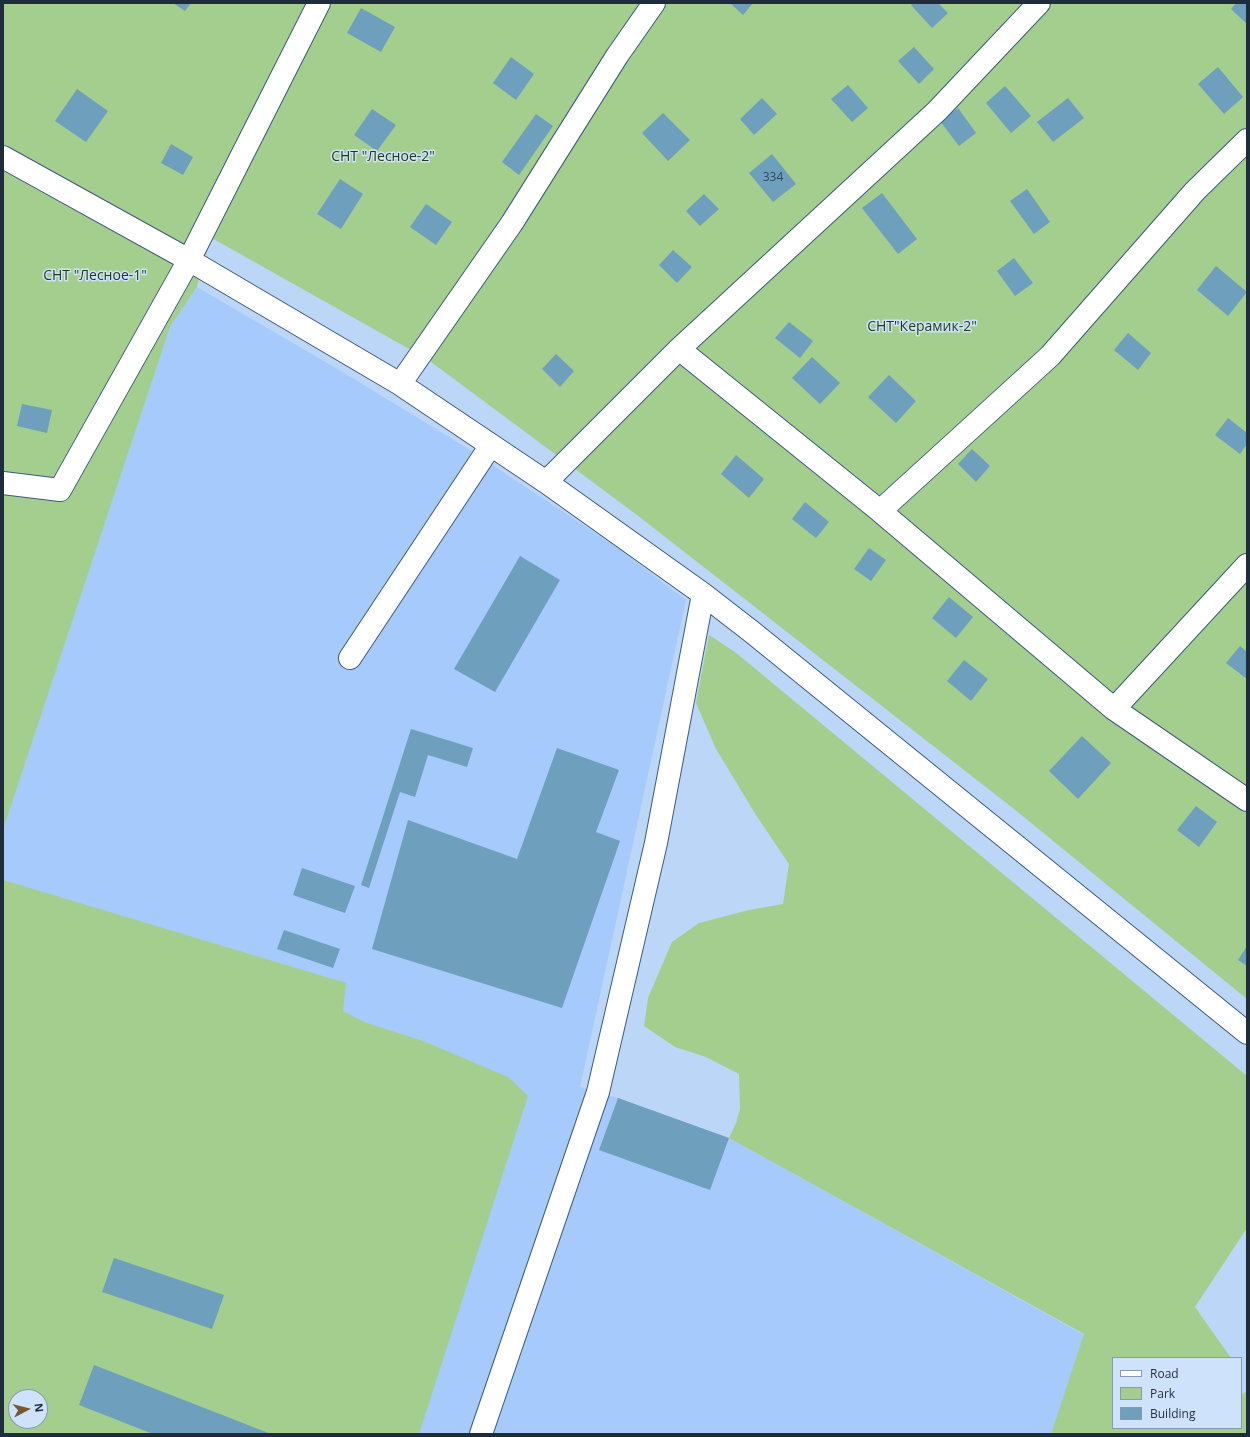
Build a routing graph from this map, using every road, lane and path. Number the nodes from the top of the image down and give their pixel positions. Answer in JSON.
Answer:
{"nodes":[{"id":1,"x":318,"y":3,"type":"edge"},
{"id":2,"x":654,"y":3,"type":"edge"},
{"id":3,"x":1039,"y":3,"type":"edge"},
{"id":4,"x":1247,"y":140,"type":"edge"},
{"id":5,"x":3,"y":157,"type":"edge"},
{"id":6,"x":189,"y":260,"type":"junction"},
{"id":7,"x":679,"y":349,"type":"junction"},
{"id":8,"x":400,"y":384,"type":"junction"},
{"id":9,"x":490,"y":445,"type":"junction"},
{"id":10,"x":546,"y":482,"type":"junction"},
{"id":11,"x":3,"y":483,"type":"edge"},
{"id":12,"x":880,"y":511,"type":"junction"},
{"id":13,"x":1247,"y":564,"type":"edge"},
{"id":14,"x":703,"y":594,"type":"junction"},
{"id":15,"x":350,"y":658,"type":"dead end"},
{"id":16,"x":1114,"y":708,"type":"junction"},
{"id":17,"x":1247,"y":800,"type":"edge"},
{"id":18,"x":1247,"y":1033,"type":"edge"},
{"id":19,"x":481,"y":1434,"type":"edge"}],
"edges":[{"from":1,"to":6,"type":"street"},
{"from":2,"to":8,"type":"street"},
{"from":3,"to":7,"type":"street"},
{"from":4,"to":12,"type":"street"},
{"from":5,"to":6,"type":"street"},
{"from":6,"to":8,"type":"street"},
{"from":6,"to":11,"type":"street"},
{"from":7,"to":10,"type":"street"},
{"from":7,"to":12,"type":"street"},
{"from":8,"to":9,"type":"street"},
{"from":9,"to":10,"type":"street"},
{"from":9,"to":15,"type":"street"},
{"from":10,"to":14,"type":"street"},
{"from":12,"to":16,"type":"street"},
{"from":13,"to":16,"type":"street"},
{"from":14,"to":18,"type":"street"},
{"from":14,"to":19,"type":"street"},
{"from":16,"to":17,"type":"street"}]}
